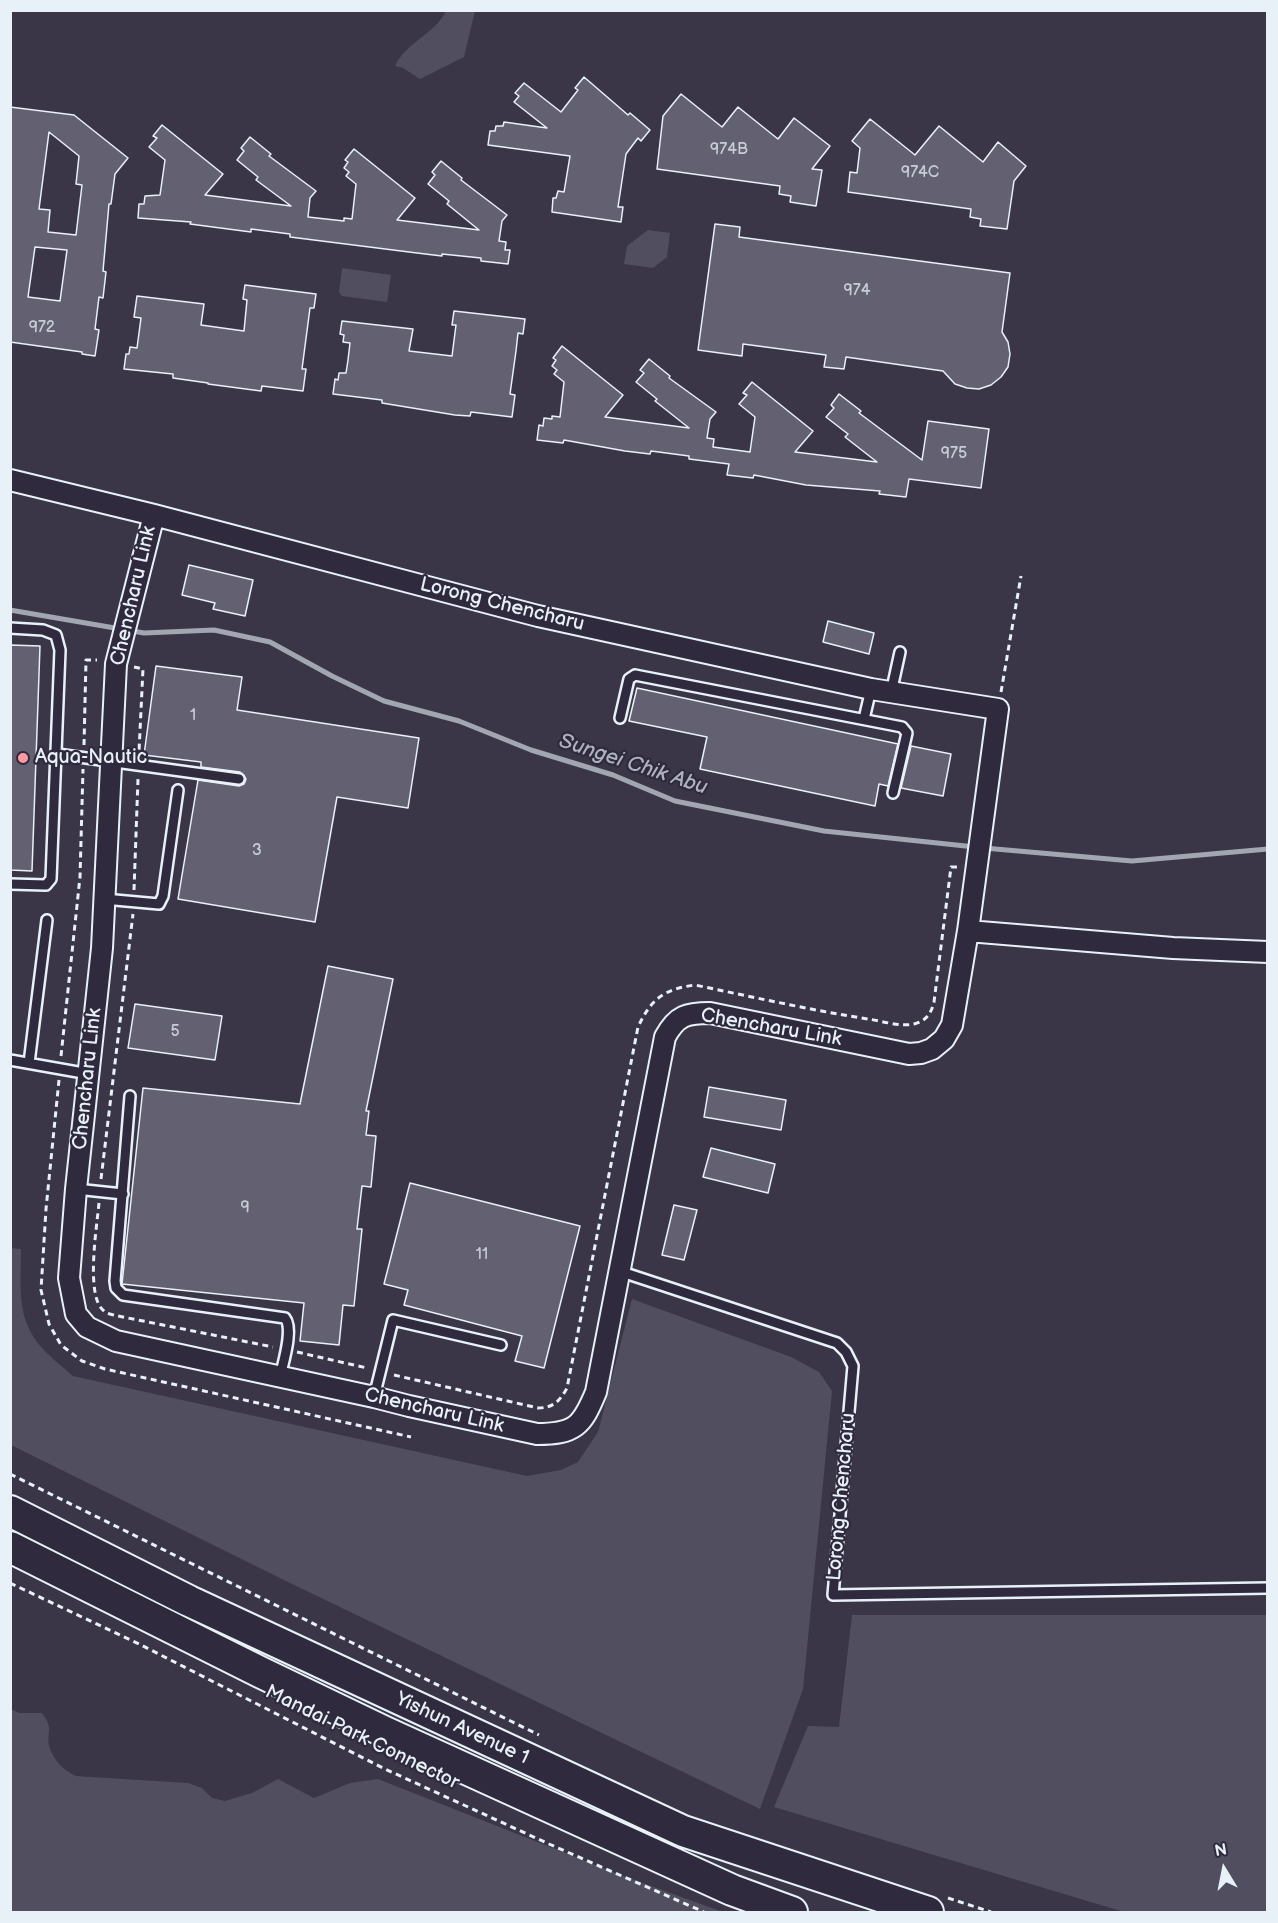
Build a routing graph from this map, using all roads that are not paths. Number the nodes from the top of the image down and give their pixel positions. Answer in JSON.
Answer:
{"nodes":[{"id":1,"x":10,"y":480,"type":"edge"},
{"id":2,"x":154,"y":514,"type":"junction"},
{"id":3,"x":10,"y":628,"type":"edge"},
{"id":4,"x":900,"y":652,"type":"dead end"},
{"id":5,"x":871,"y":690,"type":"junction"},
{"id":6,"x":891,"y":693,"type":"junction"},
{"id":7,"x":998,"y":709,"type":"joint"},
{"id":8,"x":620,"y":718,"type":"dead end"},
{"id":9,"x":864,"y":719,"type":"junction"},
{"id":10,"x":57,"y":754,"type":"junction"},
{"id":11,"x":111,"y":760,"type":"junction"},
{"id":12,"x":239,"y":779,"type":"dead end"},
{"id":13,"x":178,"y":790,"type":"dead end"},
{"id":14,"x":893,"y":793,"type":"dead end"},
{"id":15,"x":10,"y":884,"type":"edge"},
{"id":16,"x":104,"y":899,"type":"junction"},
{"id":17,"x":47,"y":920,"type":"dead end"},
{"id":18,"x":968,"y":931,"type":"junction"},
{"id":19,"x":1268,"y":952,"type":"edge"},
{"id":20,"x":10,"y":1060,"type":"edge"},
{"id":21,"x":28,"y":1063,"type":"junction"},
{"id":22,"x":89,"y":1074,"type":"junction"},
{"id":23,"x":130,"y":1096,"type":"dead end"},
{"id":24,"x":76,"y":1189,"type":"junction"},
{"id":25,"x":123,"y":1194,"type":"junction"},
{"id":26,"x":619,"y":1271,"type":"junction"},
{"id":27,"x":501,"y":1345,"type":"dead end"},
{"id":28,"x":280,"y":1377,"type":"junction"},
{"id":29,"x":375,"y":1396,"type":"junction"},
{"id":30,"x":10,"y":1510,"type":"edge"},
{"id":31,"x":10,"y":1547,"type":"edge"},
{"id":32,"x":1268,"y":1588,"type":"edge"},
{"id":33,"x":938,"y":1905,"type":"edge"},
{"id":34,"x":792,"y":1912,"type":"edge"}],
"edges":[{"from":1,"to":2,"type":"street","name":"Lorong Chencharu"},
{"from":2,"to":5,"type":"street","name":"Lorong Chencharu"},
{"from":2,"to":11,"type":"street","name":"Chencharu Link"},
{"from":3,"to":10,"type":"lane"},
{"from":4,"to":6,"type":"lane"},
{"from":5,"to":6,"type":"street","name":"Lorong Chencharu"},
{"from":5,"to":9,"type":"lane"},
{"from":6,"to":7,"type":"street","name":"Lorong Chencharu"},
{"from":7,"to":18,"type":"street","name":"Chencharu Link"},
{"from":8,"to":9,"type":"lane"},
{"from":9,"to":14,"type":"lane"},
{"from":10,"to":11,"type":"lane"},
{"from":10,"to":15,"type":"lane"},
{"from":11,"to":12,"type":"lane"},
{"from":11,"to":16,"type":"street","name":"Chencharu Link"},
{"from":13,"to":16,"type":"lane"},
{"from":16,"to":22,"type":"street","name":"Chencharu Link"},
{"from":17,"to":21,"type":"lane"},
{"from":18,"to":19,"type":"street"},
{"from":18,"to":26,"type":"street","name":"Chencharu Link"},
{"from":20,"to":21,"type":"lane"},
{"from":21,"to":22,"type":"lane"},
{"from":22,"to":24,"type":"street","name":"Chencharu Link"},
{"from":23,"to":25,"type":"lane"},
{"from":24,"to":25,"type":"lane"},
{"from":24,"to":28,"type":"street","name":"Chencharu Link"},
{"from":25,"to":28,"type":"lane"},
{"from":26,"to":29,"type":"street","name":"Chencharu Link"},
{"from":26,"to":32,"type":"lane","name":"Lorong Chencharu"},
{"from":27,"to":29,"type":"lane"},
{"from":28,"to":29,"type":"street","name":"Chencharu Link"},
{"from":30,"to":33,"type":"main road","name":"Yishun Avenue 1"},
{"from":31,"to":34,"type":"main road","name":"Yishun Avenue 1"}]}
